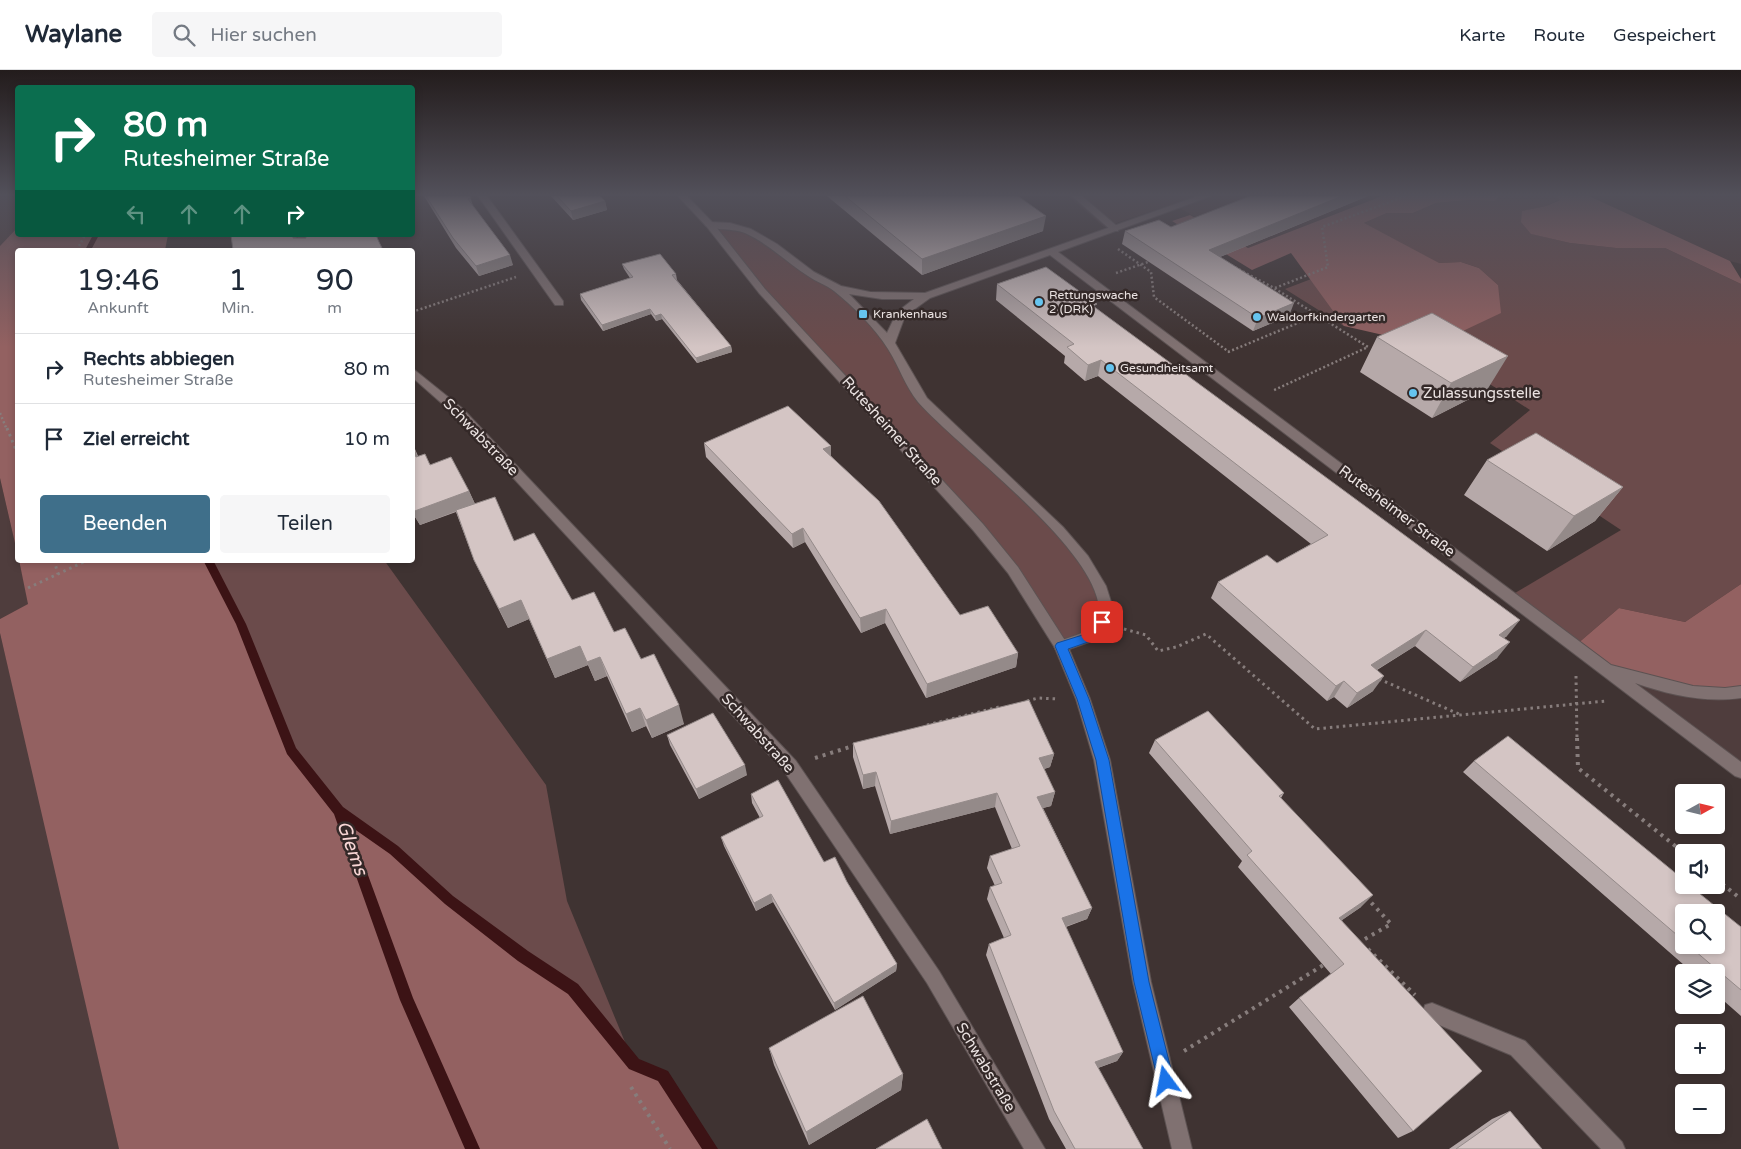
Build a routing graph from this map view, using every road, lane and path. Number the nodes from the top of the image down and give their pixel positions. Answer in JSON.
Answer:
{"nodes":[{"id":1,"x":519,"y":246,"type":"edge"},
{"id":2,"x":727,"y":246,"type":"edge"},
{"id":3,"x":771,"y":246,"type":"edge"},
{"id":4,"x":1067,"y":246,"type":"edge"},
{"id":5,"x":1114,"y":246,"type":"edge"},
{"id":6,"x":1325,"y":246,"type":"edge"},
{"id":7,"x":1052,"y":252,"type":"junction"},
{"id":8,"x":1148,"y":262,"type":"edge"},
{"id":9,"x":1141,"y":264,"type":"junction"},
{"id":10,"x":1231,"y":264,"type":"edge"},
{"id":11,"x":536,"y":270,"type":"junction"},
{"id":12,"x":1093,"y":282,"type":"junction"},
{"id":13,"x":1274,"y":288,"type":"junction"},
{"id":14,"x":838,"y":289,"type":"junction"},
{"id":15,"x":926,"y":296,"type":"junction"},
{"id":16,"x":559,"y":303,"type":"dead end"},
{"id":17,"x":415,"y":311,"type":"edge"},
{"id":18,"x":1317,"y":315,"type":"junction"},
{"id":19,"x":890,"y":343,"type":"junction"},
{"id":20,"x":1229,"y":352,"type":"junction"},
{"id":21,"x":1201,"y":363,"type":"junction"},
{"id":22,"x":415,"y":374,"type":"edge"},
{"id":23,"x":1251,"y":401,"type":"junction"},
{"id":24,"x":0,"y":413,"type":"edge"},
{"id":25,"x":15,"y":448,"type":"edge"},
{"id":26,"x":55,"y":563,"type":"edge"},
{"id":27,"x":82,"y":563,"type":"edge"},
{"id":28,"x":58,"y":574,"type":"junction"},
{"id":29,"x":28,"y":588,"type":"dead end"},
{"id":30,"x":1146,"y":635,"type":"dead end"},
{"id":31,"x":1576,"y":645,"type":"junction"},
{"id":32,"x":1061,"y":646,"type":"junction"},
{"id":33,"x":1604,"y":666,"type":"junction"},
{"id":34,"x":1374,"y":682,"type":"edge"},
{"id":35,"x":1741,"y":692,"type":"edge"},
{"id":36,"x":1641,"y":695,"type":"junction"},
{"id":37,"x":1038,"y":698,"type":"dead end"},
{"id":38,"x":1019,"y":703,"type":"edge"},
{"id":39,"x":1577,"y":705,"type":"junction"},
{"id":40,"x":1000,"y":707,"type":"edge"},
{"id":41,"x":1462,"y":716,"type":"junction"},
{"id":42,"x":926,"y":725,"type":"edge"},
{"id":43,"x":863,"y":743,"type":"edge"},
{"id":44,"x":790,"y":766,"type":"junction"},
{"id":45,"x":1741,"y":771,"type":"edge"},
{"id":46,"x":1675,"y":846,"type":"edge"},
{"id":47,"x":1725,"y":886,"type":"edge"},
{"id":48,"x":1359,"y":889,"type":"edge"},
{"id":49,"x":1741,"y":899,"type":"edge"},
{"id":50,"x":1361,"y":942,"type":"junction"},
{"id":51,"x":1352,"y":947,"type":"edge"},
{"id":52,"x":1328,"y":962,"type":"edge"},
{"id":53,"x":1432,"y":1012,"type":"joint"},
{"id":54,"x":1162,"y":1064,"type":"junction"},
{"id":55,"x":631,"y":1087,"type":"dead end"},
{"id":56,"x":670,"y":1149,"type":"edge"},
{"id":57,"x":1035,"y":1149,"type":"edge"},
{"id":58,"x":1182,"y":1149,"type":"edge"},
{"id":59,"x":1615,"y":1149,"type":"edge"}],
"edges":[{"from":1,"to":11,"type":"street"},
{"from":2,"to":32,"type":"street","name":"Rutesheimer Straße"},
{"from":3,"to":14,"type":"street"},
{"from":4,"to":7,"type":"street"},
{"from":5,"to":9,"type":"path"},
{"from":6,"to":13,"type":"path"},
{"from":7,"to":12,"type":"street","name":"Rutesheimer Straße"},
{"from":7,"to":15,"type":"street"},
{"from":8,"to":9,"type":"path"},
{"from":9,"to":12,"type":"path"},
{"from":9,"to":20,"type":"path"},
{"from":10,"to":13,"type":"path"},
{"from":11,"to":16,"type":"street"},
{"from":11,"to":17,"type":"path"},
{"from":12,"to":21,"type":"street","name":"Rutesheimer Straße"},
{"from":13,"to":18,"type":"path"},
{"from":14,"to":15,"type":"street"},
{"from":14,"to":19,"type":"street"},
{"from":15,"to":19,"type":"street"},
{"from":18,"to":20,"type":"path"},
{"from":18,"to":23,"type":"path"},
{"from":19,"to":32,"type":"street"},
{"from":20,"to":21,"type":"path"},
{"from":21,"to":23,"type":"street","name":"Rutesheimer Straße"},
{"from":22,"to":44,"type":"street","name":"Schwabstraße"},
{"from":23,"to":31,"type":"street","name":"Rutesheimer Straße"},
{"from":24,"to":25,"type":"path"},
{"from":26,"to":28,"type":"path"},
{"from":27,"to":28,"type":"path"},
{"from":28,"to":29,"type":"path"},
{"from":30,"to":41,"type":"path"},
{"from":31,"to":33,"type":"street","name":"Rutesheimer Straße"},
{"from":31,"to":39,"type":"path"},
{"from":32,"to":54,"type":"street","name":"Rutesheimer Straße"},
{"from":33,"to":35,"type":"street"},
{"from":33,"to":36,"type":"street","name":"Rutesheimer Straße"},
{"from":34,"to":41,"type":"path"},
{"from":36,"to":39,"type":"path"},
{"from":36,"to":45,"type":"street","name":"Rutesheimer Straße"},
{"from":37,"to":38,"type":"path"},
{"from":39,"to":41,"type":"path"},
{"from":39,"to":46,"type":"path"},
{"from":40,"to":42,"type":"path"},
{"from":43,"to":44,"type":"path"},
{"from":44,"to":57,"type":"street","name":"Schwabstraße"},
{"from":47,"to":49,"type":"path"},
{"from":48,"to":50,"type":"path"},
{"from":50,"to":51,"type":"path"},
{"from":50,"to":53,"type":"path"},
{"from":52,"to":54,"type":"path"},
{"from":53,"to":59,"type":"street"},
{"from":54,"to":58,"type":"street","name":"Rutesheimer Straße"},
{"from":55,"to":56,"type":"path"}]}
